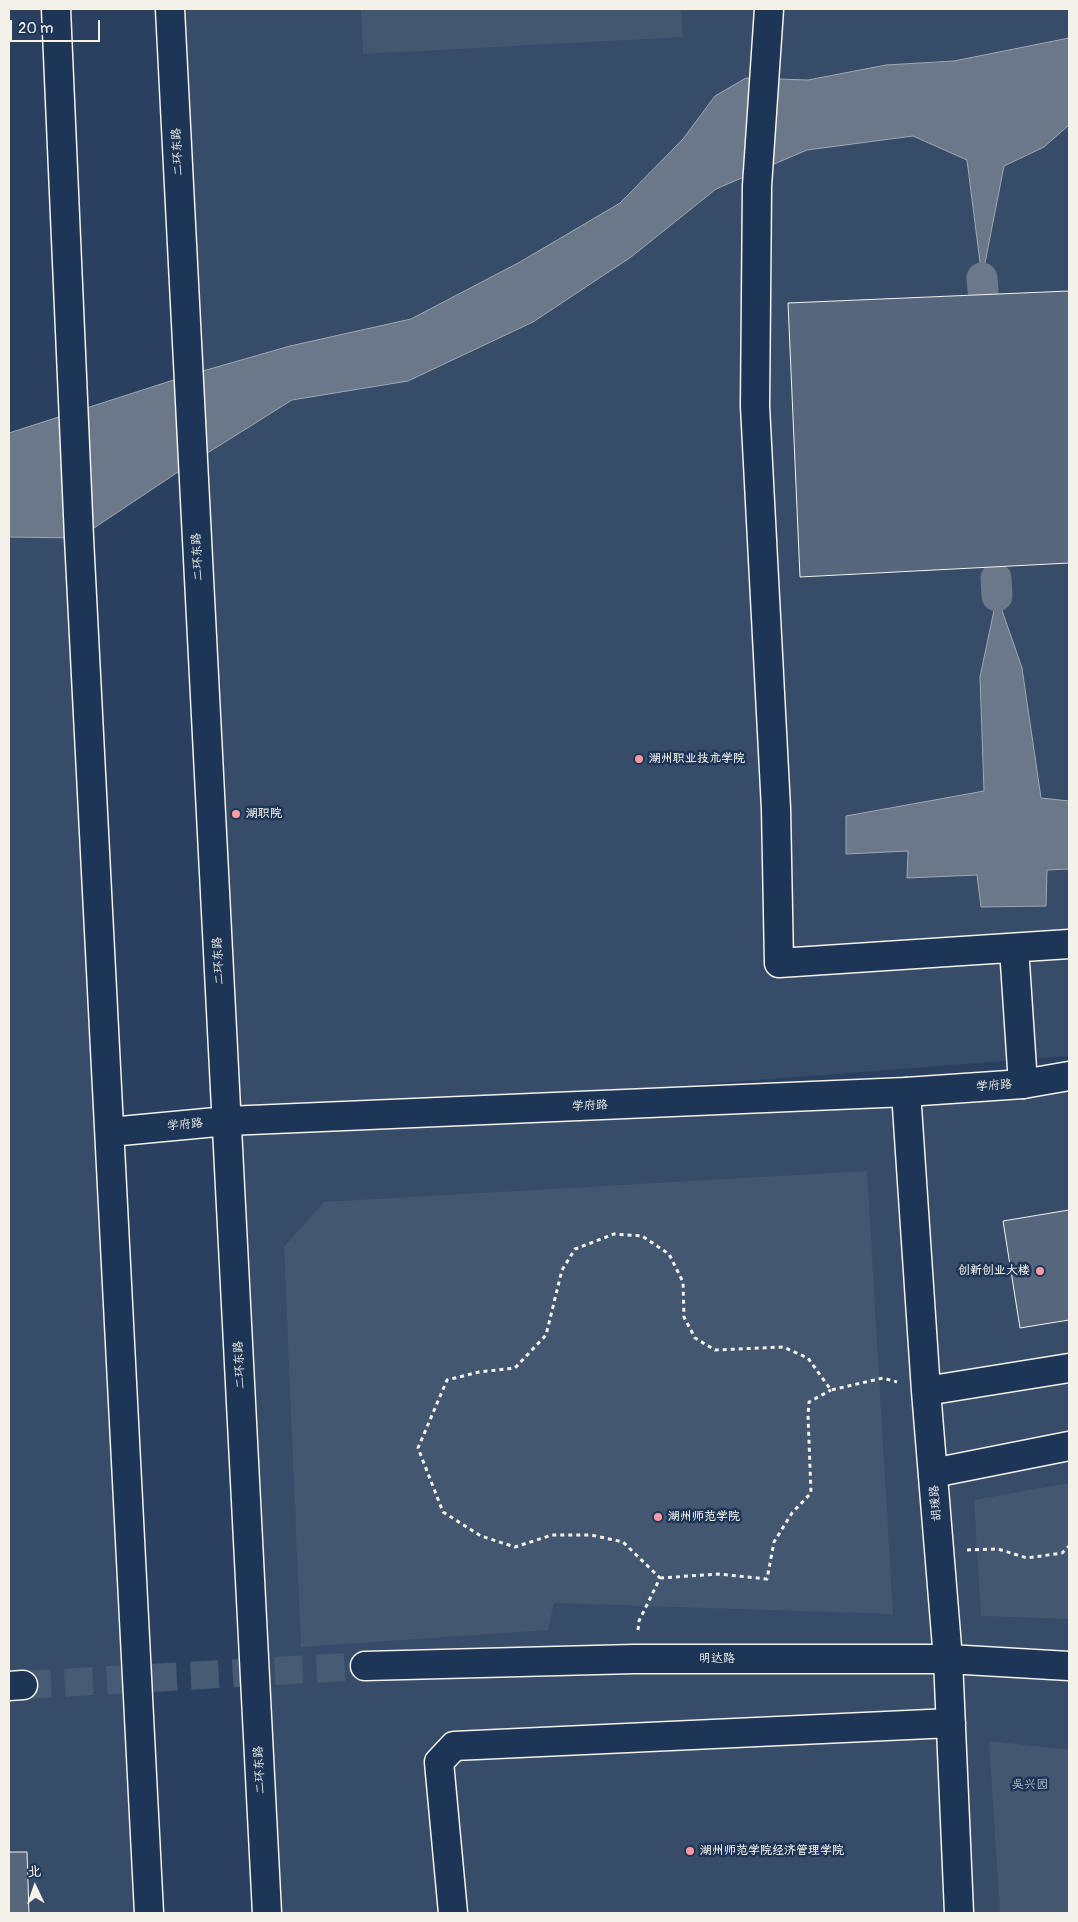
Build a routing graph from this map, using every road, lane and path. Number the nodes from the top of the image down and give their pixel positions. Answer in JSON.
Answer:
{"nodes":[{"id":1,"x":56,"y":9,"type":"edge"},
{"id":2,"x":170,"y":9,"type":"edge"},
{"id":3,"x":768,"y":20,"type":"edge"},
{"id":4,"x":1069,"y":944,"type":"edge"},
{"id":5,"x":1014,"y":948,"type":"junction"},
{"id":6,"x":1069,"y":1076,"type":"edge"},
{"id":7,"x":1023,"y":1084,"type":"junction"},
{"id":8,"x":906,"y":1092,"type":"junction"},
{"id":9,"x":227,"y":1121,"type":"junction"},
{"id":10,"x":110,"y":1132,"type":"junction"},
{"id":11,"x":1069,"y":1368,"type":"edge"},
{"id":12,"x":831,"y":1390,"type":"junction"},
{"id":13,"x":926,"y":1392,"type":"junction"},
{"id":14,"x":1069,"y":1446,"type":"edge"},
{"id":15,"x":933,"y":1473,"type":"junction"},
{"id":16,"x":1069,"y":1546,"type":"edge"},
{"id":17,"x":939,"y":1551,"type":"junction"},
{"id":18,"x":660,"y":1578,"type":"junction"},
{"id":19,"x":634,"y":1659,"type":"junction"},
{"id":20,"x":948,"y":1659,"type":"junction"},
{"id":21,"x":365,"y":1666,"type":"tunnel mouth"},
{"id":22,"x":1069,"y":1666,"type":"edge"},
{"id":23,"x":951,"y":1723,"type":"junction"},
{"id":24,"x":149,"y":1913,"type":"edge"},
{"id":25,"x":267,"y":1913,"type":"edge"},
{"id":26,"x":453,"y":1913,"type":"edge"},
{"id":27,"x":959,"y":1913,"type":"edge"}],
"edges":[{"from":1,"to":10,"type":"main road"},
{"from":2,"to":9,"type":"main road","name":"二环东路"},
{"from":3,"to":5,"type":"main road"},
{"from":4,"to":5,"type":"main road"},
{"from":5,"to":7,"type":"main road"},
{"from":6,"to":7,"type":"main road","name":"学府路"},
{"from":7,"to":8,"type":"main road","name":"学府路"},
{"from":8,"to":9,"type":"main road","name":"学府路"},
{"from":8,"to":13,"type":"main road","name":"胡瑗路"},
{"from":9,"to":10,"type":"main road","name":"学府路"},
{"from":9,"to":25,"type":"main road","name":"二环东路"},
{"from":10,"to":24,"type":"main road"},
{"from":11,"to":13,"type":"main road"},
{"from":12,"to":13,"type":"path"},
{"from":12,"to":18,"type":"path"},
{"from":12,"to":18,"type":"path"},
{"from":13,"to":15,"type":"main road","name":"胡瑗路"},
{"from":14,"to":15,"type":"main road"},
{"from":15,"to":17,"type":"main road","name":"胡瑗路"},
{"from":16,"to":17,"type":"path"},
{"from":17,"to":20,"type":"main road","name":"胡瑗路"},
{"from":18,"to":19,"type":"path"},
{"from":19,"to":20,"type":"main road","name":"明达路"},
{"from":19,"to":21,"type":"main road","name":"明达路"},
{"from":20,"to":22,"type":"main road","name":"明达路"},
{"from":20,"to":23,"type":"main road","name":"胡瑗路"},
{"from":23,"to":26,"type":"main road"},
{"from":23,"to":27,"type":"main road","name":"胡瑗路"}]}
